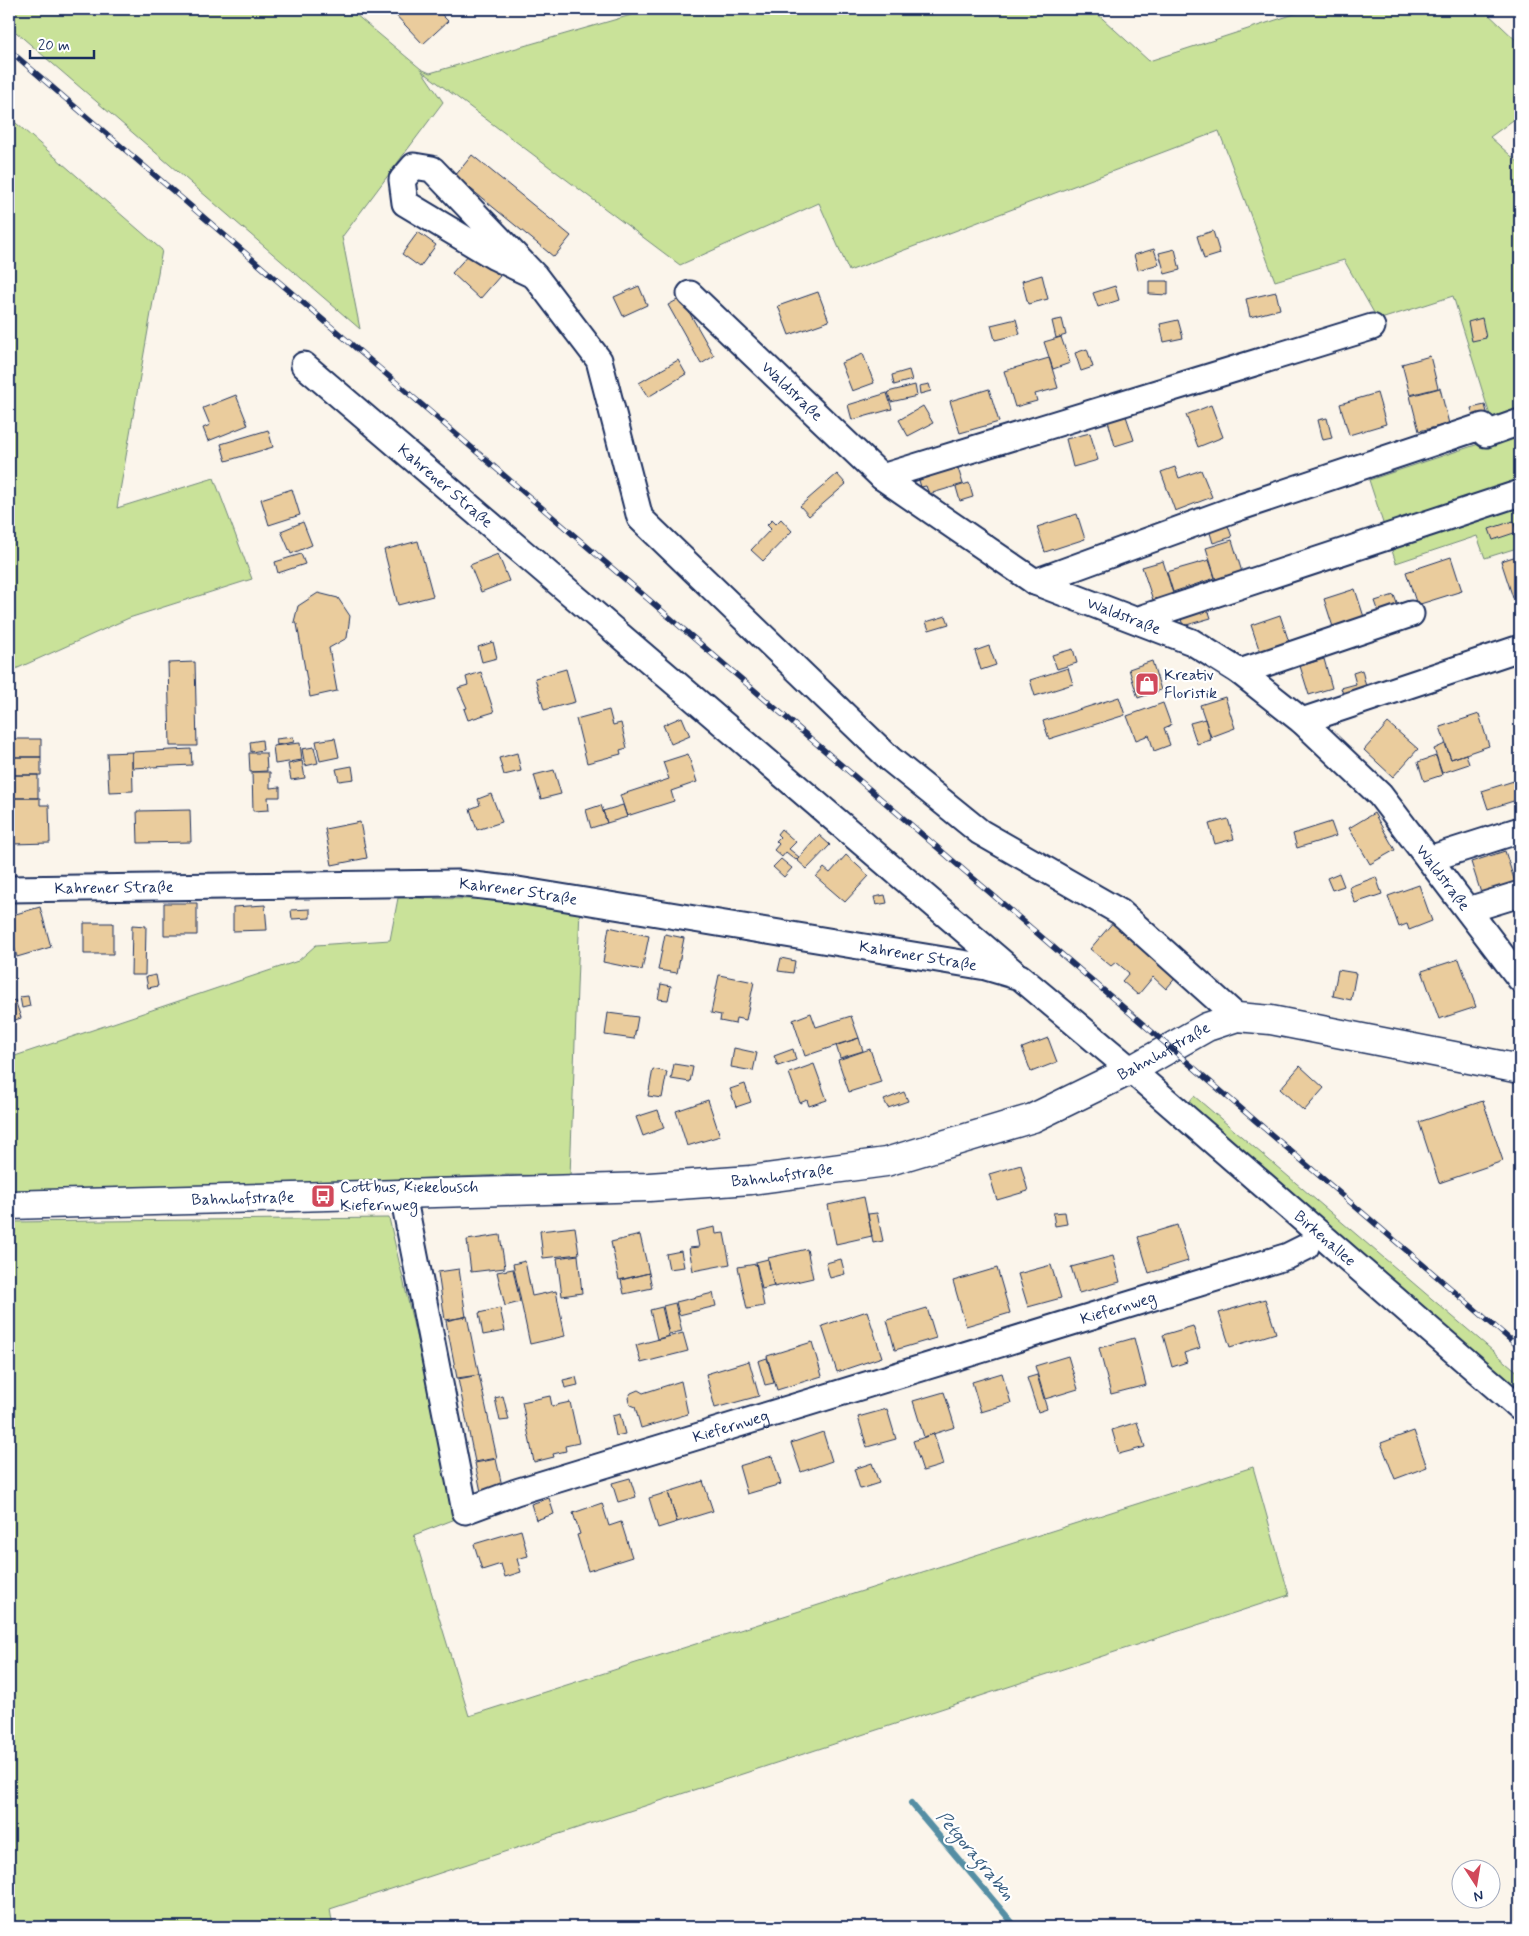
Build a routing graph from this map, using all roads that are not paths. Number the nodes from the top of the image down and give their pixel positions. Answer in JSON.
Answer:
{"nodes":[{"id":1,"x":534,"y":276,"type":"junction"},
{"id":2,"x":690,"y":294,"type":"dead end"},
{"id":3,"x":1372,"y":327,"type":"dead end"},
{"id":4,"x":304,"y":365,"type":"dead end"},
{"id":5,"x":1520,"y":422,"type":"edge"},
{"id":6,"x":882,"y":477,"type":"junction"},
{"id":7,"x":1520,"y":493,"type":"edge"},
{"id":8,"x":1035,"y":582,"type":"junction"},
{"id":9,"x":1411,"y":614,"type":"dead end"},
{"id":10,"x":1136,"y":620,"type":"junction"},
{"id":11,"x":1520,"y":648,"type":"edge"},
{"id":12,"x":1240,"y":672,"type":"junction"},
{"id":13,"x":1302,"y":722,"type":"junction"},
{"id":14,"x":1520,"y":830,"type":"edge"},
{"id":15,"x":1429,"y":859,"type":"junction"},
{"id":16,"x":9,"y":889,"type":"edge"},
{"id":17,"x":1520,"y":894,"type":"edge"},
{"id":18,"x":1468,"y":910,"type":"junction"},
{"id":19,"x":1020,"y":978,"type":"junction"},
{"id":20,"x":1520,"y":979,"type":"edge"},
{"id":21,"x":1237,"y":1017,"type":"junction"},
{"id":22,"x":1520,"y":1069,"type":"edge"},
{"id":23,"x":1131,"y":1070,"type":"junction"},
{"id":24,"x":403,"y":1195,"type":"junction"},
{"id":25,"x":9,"y":1205,"type":"edge"},
{"id":26,"x":1306,"y":1247,"type":"dead end"},
{"id":27,"x":1520,"y":1408,"type":"edge"}],
"edges":[{"from":1,"to":1,"type":"street"},
{"from":1,"to":21,"type":"street"},
{"from":2,"to":6,"type":"street","name":"Waldstraße"},
{"from":3,"to":6,"type":"street"},
{"from":4,"to":19,"type":"street","name":"Kahrener Straße"},
{"from":5,"to":8,"type":"street"},
{"from":6,"to":8,"type":"street","name":"Waldstraße"},
{"from":7,"to":10,"type":"street"},
{"from":8,"to":10,"type":"street","name":"Waldstraße"},
{"from":9,"to":12,"type":"street"},
{"from":10,"to":12,"type":"street","name":"Waldstraße"},
{"from":11,"to":13,"type":"street"},
{"from":12,"to":13,"type":"street","name":"Waldstraße"},
{"from":13,"to":15,"type":"street","name":"Waldstraße"},
{"from":14,"to":15,"type":"street"},
{"from":15,"to":18,"type":"street","name":"Waldstraße"},
{"from":16,"to":19,"type":"street","name":"Kahrener Straße"},
{"from":17,"to":18,"type":"street"},
{"from":18,"to":20,"type":"street","name":"Waldstraße"},
{"from":19,"to":23,"type":"street","name":"Kahrener Straße"},
{"from":21,"to":22,"type":"main road","name":"Bahnhofstraße"},
{"from":21,"to":23,"type":"main road","name":"Bahnhofstraße"},
{"from":23,"to":24,"type":"main road","name":"Bahnhofstraße"},
{"from":23,"to":27,"type":"street","name":"Birkenallee"},
{"from":24,"to":25,"type":"main road","name":"Bahnhofstraße"},
{"from":24,"to":26,"type":"street","name":"Kiefernweg"}]}
